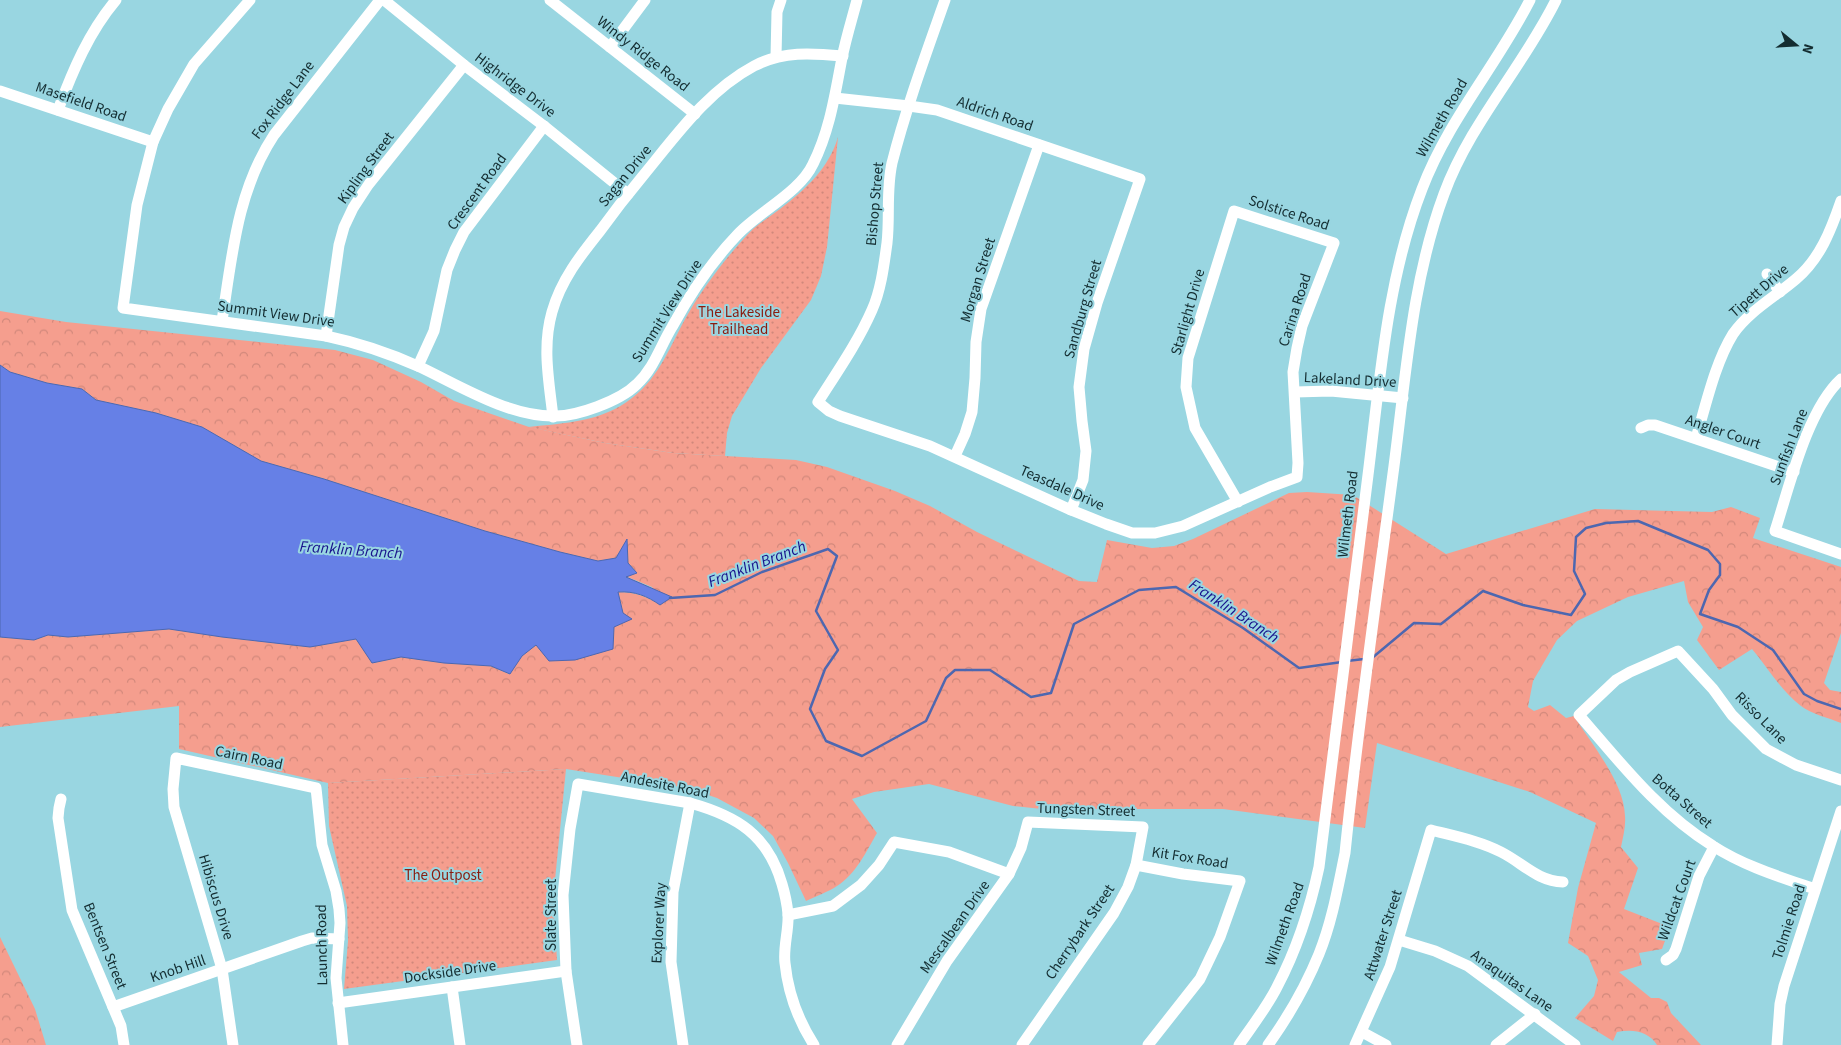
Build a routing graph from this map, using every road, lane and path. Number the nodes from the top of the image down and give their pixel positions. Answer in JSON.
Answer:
{"nodes":[{"id":1,"x":116,"y":0,"type":"edge"},
{"id":2,"x":250,"y":0,"type":"edge"},
{"id":3,"x":380,"y":0,"type":"edge"},
{"id":4,"x":384,"y":0,"type":"edge"},
{"id":5,"x":550,"y":0,"type":"edge"},
{"id":6,"x":645,"y":0,"type":"edge"},
{"id":7,"x":780,"y":0,"type":"edge"},
{"id":8,"x":857,"y":0,"type":"edge"},
{"id":9,"x":945,"y":0,"type":"edge"},
{"id":10,"x":1530,"y":0,"type":"edge"},
{"id":11,"x":1556,"y":0,"type":"edge"},
{"id":12,"x":610,"y":47,"type":"junction"},
{"id":13,"x":842,"y":56,"type":"junction"},
{"id":14,"x":776,"y":57,"type":"junction"},
{"id":15,"x":464,"y":65,"type":"junction"},
{"id":16,"x":0,"y":90,"type":"edge"},
{"id":17,"x":835,"y":98,"type":"junction"},
{"id":18,"x":909,"y":106,"type":"junction"},
{"id":19,"x":58,"y":110,"type":"junction"},
{"id":20,"x":695,"y":114,"type":"junction"},
{"id":21,"x":544,"y":126,"type":"junction"},
{"id":22,"x":153,"y":142,"type":"junction"},
{"id":23,"x":1039,"y":145,"type":"junction"},
{"id":24,"x":1140,"y":179,"type":"joint"},
{"id":25,"x":628,"y":194,"type":"junction"},
{"id":26,"x":1841,"y":200,"type":"edge"},
{"id":27,"x":1234,"y":211,"type":"joint"},
{"id":28,"x":1838,"y":217,"type":"edge"},
{"id":29,"x":1334,"y":243,"type":"joint"},
{"id":30,"x":1767,"y":274,"type":"dead end"},
{"id":31,"x":1780,"y":292,"type":"junction"},
{"id":32,"x":222,"y":321,"type":"junction"},
{"id":33,"x":326,"y":336,"type":"junction"},
{"id":34,"x":418,"y":366,"type":"junction"},
{"id":35,"x":1841,"y":379,"type":"edge"},
{"id":36,"x":1295,"y":392,"type":"junction"},
{"id":37,"x":1378,"y":395,"type":"junction"},
{"id":38,"x":1403,"y":398,"type":"junction"},
{"id":39,"x":818,"y":402,"type":"joint"},
{"id":40,"x":554,"y":416,"type":"junction"},
{"id":41,"x":1641,"y":428,"type":"dead end"},
{"id":42,"x":1696,"y":438,"type":"junction"},
{"id":43,"x":955,"y":456,"type":"junction"},
{"id":44,"x":1794,"y":472,"type":"junction"},
{"id":45,"x":1297,"y":477,"type":"joint"},
{"id":46,"x":1238,"y":502,"type":"junction"},
{"id":47,"x":1071,"y":510,"type":"junction"},
{"id":48,"x":1841,"y":554,"type":"edge"},
{"id":49,"x":1579,"y":715,"type":"joint"},
{"id":50,"x":176,"y":758,"type":"joint"},
{"id":51,"x":1841,"y":780,"type":"edge"},
{"id":52,"x":578,"y":784,"type":"joint"},
{"id":53,"x":316,"y":788,"type":"joint"},
{"id":54,"x":61,"y":798,"type":"dead end"},
{"id":55,"x":690,"y":803,"type":"junction"},
{"id":56,"x":1841,"y":811,"type":"edge"},
{"id":57,"x":1028,"y":822,"type":"joint"},
{"id":58,"x":1143,"y":827,"type":"joint"},
{"id":59,"x":1714,"y":847,"type":"junction"},
{"id":60,"x":1136,"y":865,"type":"junction"},
{"id":61,"x":1009,"y":874,"type":"junction"},
{"id":62,"x":1563,"y":882,"type":"dead end"},
{"id":63,"x":1816,"y":889,"type":"junction"},
{"id":64,"x":788,"y":915,"type":"junction"},
{"id":65,"x":339,"y":940,"type":"junction"},
{"id":66,"x":1399,"y":940,"type":"junction"},
{"id":67,"x":1666,"y":960,"type":"dead end"},
{"id":68,"x":222,"y":969,"type":"junction"},
{"id":69,"x":566,"y":971,"type":"junction"},
{"id":70,"x":452,"y":987,"type":"junction"},
{"id":71,"x":338,"y":1004,"type":"junction"},
{"id":72,"x":113,"y":1007,"type":"junction"},
{"id":73,"x":1535,"y":1014,"type":"junction"},
{"id":74,"x":1362,"y":1032,"type":"junction"},
{"id":75,"x":124,"y":1045,"type":"edge"},
{"id":76,"x":233,"y":1045,"type":"edge"},
{"id":77,"x":343,"y":1045,"type":"edge"},
{"id":78,"x":460,"y":1045,"type":"edge"},
{"id":79,"x":577,"y":1045,"type":"edge"},
{"id":80,"x":683,"y":1045,"type":"edge"},
{"id":81,"x":814,"y":1045,"type":"edge"},
{"id":82,"x":897,"y":1045,"type":"edge"},
{"id":83,"x":1022,"y":1045,"type":"edge"},
{"id":84,"x":1148,"y":1045,"type":"edge"},
{"id":85,"x":1239,"y":1045,"type":"edge"},
{"id":86,"x":1268,"y":1045,"type":"edge"},
{"id":87,"x":1355,"y":1045,"type":"edge"},
{"id":88,"x":1386,"y":1045,"type":"edge"},
{"id":89,"x":1496,"y":1045,"type":"edge"},
{"id":90,"x":1575,"y":1045,"type":"edge"},
{"id":91,"x":1778,"y":1045,"type":"edge"}],
"edges":[{"from":1,"to":19,"type":"street"},
{"from":2,"to":22,"type":"street"},
{"from":3,"to":32,"type":"street","name":"Fox Ridge Lane"},
{"from":4,"to":15,"type":"street","name":"Highridge Drive"},
{"from":5,"to":12,"type":"street","name":"Windy Ridge Road"},
{"from":6,"to":12,"type":"street"},
{"from":7,"to":14,"type":"street"},
{"from":8,"to":13,"type":"street","name":"Summit View Drive"},
{"from":9,"to":18,"type":"street","name":"Bishop Street"},
{"from":10,"to":37,"type":"street","name":"Wilmeth Road"},
{"from":11,"to":38,"type":"street"},
{"from":12,"to":20,"type":"street","name":"Windy Ridge Road"},
{"from":13,"to":14,"type":"street","name":"Sagan Drive"},
{"from":13,"to":17,"type":"street","name":"Summit View Drive"},
{"from":14,"to":20,"type":"street","name":"Sagan Drive"},
{"from":15,"to":21,"type":"street","name":"Highridge Drive"},
{"from":15,"to":33,"type":"street","name":"Kipling Street"},
{"from":16,"to":19,"type":"street","name":"Masefield Road"},
{"from":17,"to":18,"type":"street","name":"Aldrich Road"},
{"from":17,"to":40,"type":"street","name":"Summit View Drive"},
{"from":18,"to":23,"type":"street","name":"Aldrich Road"},
{"from":18,"to":39,"type":"street","name":"Bishop Street"},
{"from":19,"to":22,"type":"street","name":"Masefield Road"},
{"from":20,"to":25,"type":"street","name":"Sagan Drive"},
{"from":21,"to":25,"type":"street","name":"Highridge Drive"},
{"from":21,"to":34,"type":"street","name":"Crescent Road"},
{"from":22,"to":32,"type":"street","name":"Summit View Drive"},
{"from":23,"to":24,"type":"street","name":"Aldrich Road"},
{"from":23,"to":43,"type":"street","name":"Morgan Street"},
{"from":24,"to":47,"type":"street","name":"Sandburg Street"},
{"from":25,"to":40,"type":"street","name":"Sagan Drive"},
{"from":26,"to":28,"type":"street","name":"Tipett Drive"},
{"from":27,"to":29,"type":"street","name":"Solstice Road"},
{"from":27,"to":46,"type":"street","name":"Starlight Drive"},
{"from":28,"to":31,"type":"street","name":"Tipett Drive"},
{"from":29,"to":36,"type":"street","name":"Carina Road"},
{"from":30,"to":31,"type":"street"},
{"from":31,"to":42,"type":"street","name":"Tipett Drive"},
{"from":32,"to":33,"type":"street","name":"Summit View Drive"},
{"from":33,"to":34,"type":"street","name":"Summit View Drive"},
{"from":34,"to":40,"type":"street","name":"Summit View Drive"},
{"from":35,"to":44,"type":"street","name":"Sunfish Lane"},
{"from":36,"to":37,"type":"street","name":"Lakeland Drive"},
{"from":36,"to":45,"type":"street","name":"Carina Road"},
{"from":37,"to":38,"type":"street","name":"Lakeland Drive"},
{"from":37,"to":85,"type":"street","name":"Wilmeth Road"},
{"from":38,"to":86,"type":"street"},
{"from":39,"to":43,"type":"street","name":"Teasdale Drive"},
{"from":41,"to":42,"type":"street","name":"Angler Court"},
{"from":42,"to":44,"type":"street","name":"Angler Court"},
{"from":43,"to":47,"type":"street","name":"Teasdale Drive"},
{"from":44,"to":48,"type":"street","name":"Sunfish Lane"},
{"from":45,"to":46,"type":"street","name":"Teasdale Drive"},
{"from":46,"to":47,"type":"street","name":"Teasdale Drive"},
{"from":49,"to":51,"type":"street","name":"Risso Lane"},
{"from":49,"to":59,"type":"street","name":"Botta Street"},
{"from":50,"to":53,"type":"street","name":"Cairn Road"},
{"from":50,"to":68,"type":"street","name":"Hibiscus Drive"},
{"from":52,"to":55,"type":"street","name":"Andesite Road"},
{"from":52,"to":69,"type":"street","name":"Slate Street"},
{"from":53,"to":65,"type":"street","name":"Launch Road"},
{"from":54,"to":72,"type":"street","name":"Bentsen Street"},
{"from":55,"to":64,"type":"street","name":"Andesite Road"},
{"from":55,"to":80,"type":"street","name":"Explorer Way"},
{"from":56,"to":63,"type":"street","name":"Tolmie Road"},
{"from":57,"to":58,"type":"street","name":"Tungsten Street"},
{"from":57,"to":61,"type":"street","name":"Mescalbean Drive"},
{"from":58,"to":60,"type":"street","name":"Cherrybark Street"},
{"from":59,"to":63,"type":"street","name":"Botta Street"},
{"from":59,"to":67,"type":"street","name":"Wildcat Court"},
{"from":60,"to":83,"type":"street","name":"Cherrybark Street"},
{"from":60,"to":84,"type":"street","name":"Kit Fox Road"},
{"from":61,"to":64,"type":"street"},
{"from":61,"to":82,"type":"street","name":"Mescalbean Drive"},
{"from":62,"to":66,"type":"street","name":"Attwater Street"},
{"from":63,"to":91,"type":"street","name":"Tolmie Road"},
{"from":64,"to":81,"type":"street","name":"Andesite Road"},
{"from":65,"to":68,"type":"street","name":"Knob Hill"},
{"from":65,"to":71,"type":"street","name":"Launch Road"},
{"from":66,"to":73,"type":"street","name":"Anaquitas Lane"},
{"from":66,"to":74,"type":"street","name":"Attwater Street"},
{"from":68,"to":72,"type":"street","name":"Knob Hill"},
{"from":68,"to":76,"type":"street","name":"Hibiscus Drive"},
{"from":69,"to":70,"type":"street","name":"Dockside Drive"},
{"from":69,"to":79,"type":"street","name":"Slate Street"},
{"from":70,"to":71,"type":"street","name":"Dockside Drive"},
{"from":70,"to":78,"type":"street"},
{"from":71,"to":77,"type":"street","name":"Launch Road"},
{"from":72,"to":75,"type":"street","name":"Bentsen Street"},
{"from":73,"to":89,"type":"street"},
{"from":73,"to":90,"type":"street","name":"Anaquitas Lane"},
{"from":74,"to":87,"type":"street","name":"Attwater Street"},
{"from":74,"to":88,"type":"street"}]}
